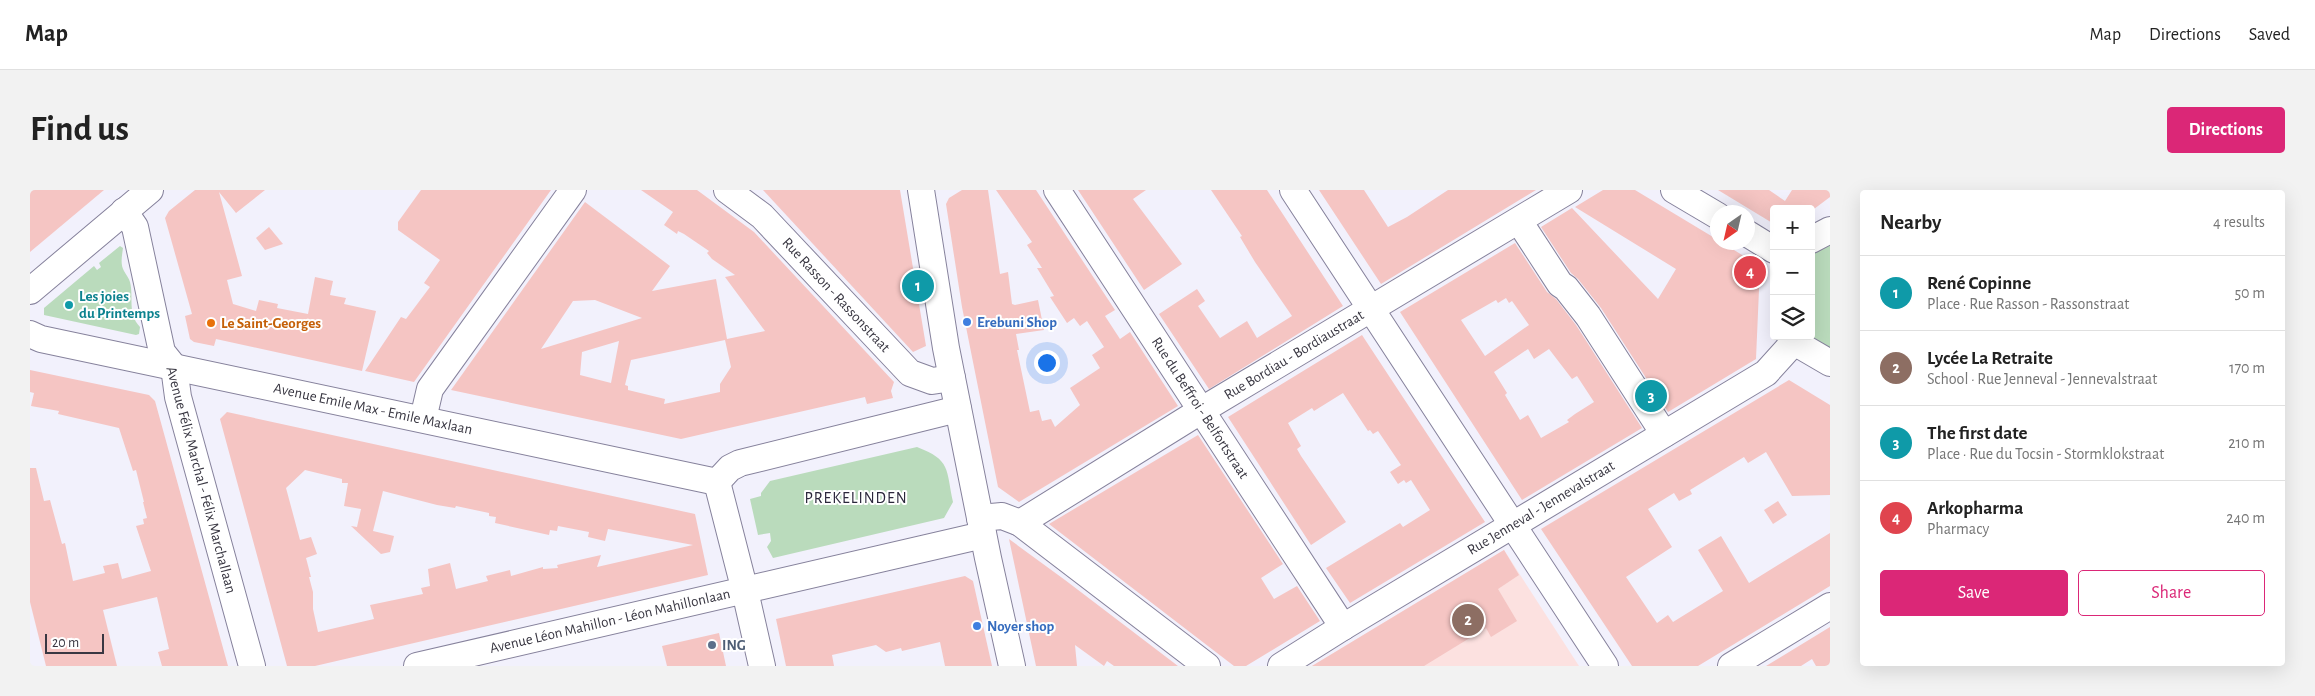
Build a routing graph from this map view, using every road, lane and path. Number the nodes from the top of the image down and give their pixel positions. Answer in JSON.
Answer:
{"nodes":[{"id":1,"x":150,"y":190,"type":"edge"},
{"id":2,"x":573,"y":190,"type":"edge"},
{"id":3,"x":727,"y":190,"type":"edge"},
{"id":4,"x":921,"y":190,"type":"edge"},
{"id":5,"x":1057,"y":190,"type":"edge"},
{"id":6,"x":1293,"y":190,"type":"edge"},
{"id":7,"x":1569,"y":190,"type":"edge"},
{"id":8,"x":1674,"y":190,"type":"edge"},
{"id":9,"x":124,"y":211,"type":"junction"},
{"id":10,"x":1710,"y":211,"type":"edge"},
{"id":11,"x":1519,"y":220,"type":"junction"},
{"id":12,"x":1830,"y":230,"type":"edge"},
{"id":13,"x":1755,"y":238,"type":"edge"},
{"id":14,"x":1815,"y":238,"type":"edge"},
{"id":15,"x":1770,"y":248,"type":"edge"},
{"id":16,"x":30,"y":291,"type":"edge"},
{"id":17,"x":1371,"y":309,"type":"junction"},
{"id":18,"x":30,"y":334,"type":"edge"},
{"id":19,"x":1791,"y":340,"type":"edge"},
{"id":20,"x":1794,"y":340,"type":"edge"},
{"id":21,"x":1830,"y":363,"type":"edge"},
{"id":22,"x":174,"y":367,"type":"junction"},
{"id":23,"x":952,"y":378,"type":"junction"},
{"id":24,"x":958,"y":409,"type":"junction"},
{"id":25,"x":1202,"y":410,"type":"junction"},
{"id":26,"x":423,"y":419,"type":"junction"},
{"id":27,"x":1664,"y":434,"type":"junction"},
{"id":28,"x":717,"y":482,"type":"junction"},
{"id":29,"x":1020,"y":524,"type":"junction"},
{"id":30,"x":1512,"y":525,"type":"junction"},
{"id":31,"x":982,"y":527,"type":"junction"},
{"id":32,"x":745,"y":590,"type":"junction"},
{"id":33,"x":1830,"y":606,"type":"edge"},
{"id":34,"x":1343,"y":627,"type":"junction"},
{"id":35,"x":252,"y":666,"type":"edge"},
{"id":36,"x":417,"y":666,"type":"edge"},
{"id":37,"x":762,"y":666,"type":"edge"},
{"id":38,"x":1012,"y":666,"type":"edge"},
{"id":39,"x":1207,"y":666,"type":"edge"},
{"id":40,"x":1281,"y":666,"type":"edge"},
{"id":41,"x":1605,"y":666,"type":"edge"},
{"id":42,"x":1731,"y":666,"type":"edge"}],
"edges":[{"from":1,"to":9,"type":"street"},
{"from":2,"to":26,"type":"street"},
{"from":3,"to":23,"type":"street","name":"Rue Rasson - Rassonstraat"},
{"from":4,"to":23,"type":"street"},
{"from":5,"to":25,"type":"street","name":"Rue du Beffroi - Belfortstraat"},
{"from":6,"to":17,"type":"street"},
{"from":7,"to":11,"type":"street","name":"Rue Bordiau - Bordiaustraat"},
{"from":8,"to":10,"type":"street"},
{"from":9,"to":16,"type":"street"},
{"from":9,"to":22,"type":"street","name":"Avenue Félix Marchal - Félix Marchallaan"},
{"from":11,"to":17,"type":"street","name":"Rue Bordiau - Bordiaustraat"},
{"from":11,"to":27,"type":"street"},
{"from":12,"to":14,"type":"street"},
{"from":13,"to":15,"type":"street"},
{"from":17,"to":25,"type":"street","name":"Rue Bordiau - Bordiaustraat"},
{"from":17,"to":30,"type":"street"},
{"from":18,"to":22,"type":"street","name":"Avenue Emile Max - Emile Maxlaan"},
{"from":19,"to":27,"type":"street","name":"Rue Jenneval - Jennevalstraat"},
{"from":20,"to":21,"type":"street"},
{"from":22,"to":26,"type":"street","name":"Avenue Emile Max - Emile Maxlaan"},
{"from":22,"to":35,"type":"street","name":"Avenue Félix Marchal - Félix Marchallaan"},
{"from":23,"to":24,"type":"street"},
{"from":24,"to":28,"type":"street"},
{"from":24,"to":31,"type":"street"},
{"from":25,"to":29,"type":"street","name":"Rue Bordiau - Bordiaustraat"},
{"from":25,"to":34,"type":"street","name":"Rue du Beffroi - Belfortstraat"},
{"from":26,"to":28,"type":"street","name":"Avenue Emile Max - Emile Maxlaan"},
{"from":27,"to":30,"type":"street","name":"Rue Jenneval - Jennevalstraat"},
{"from":28,"to":32,"type":"street"},
{"from":29,"to":31,"type":"street","name":"Avenue Léon Mahillon - Léon Mahillonlaan"},
{"from":29,"to":39,"type":"street","name":"Avenue Léon Mahillon - Léon Mahillonlaan"},
{"from":30,"to":34,"type":"street","name":"Rue Jenneval - Jennevalstraat"},
{"from":30,"to":41,"type":"street"},
{"from":31,"to":32,"type":"street","name":"Avenue Léon Mahillon - Léon Mahillonlaan"},
{"from":31,"to":38,"type":"street"},
{"from":32,"to":36,"type":"street","name":"Avenue Léon Mahillon - Léon Mahillonlaan"},
{"from":32,"to":37,"type":"street"},
{"from":33,"to":42,"type":"street"},
{"from":34,"to":40,"type":"street","name":"Rue Jenneval - Jennevalstraat"}]}
